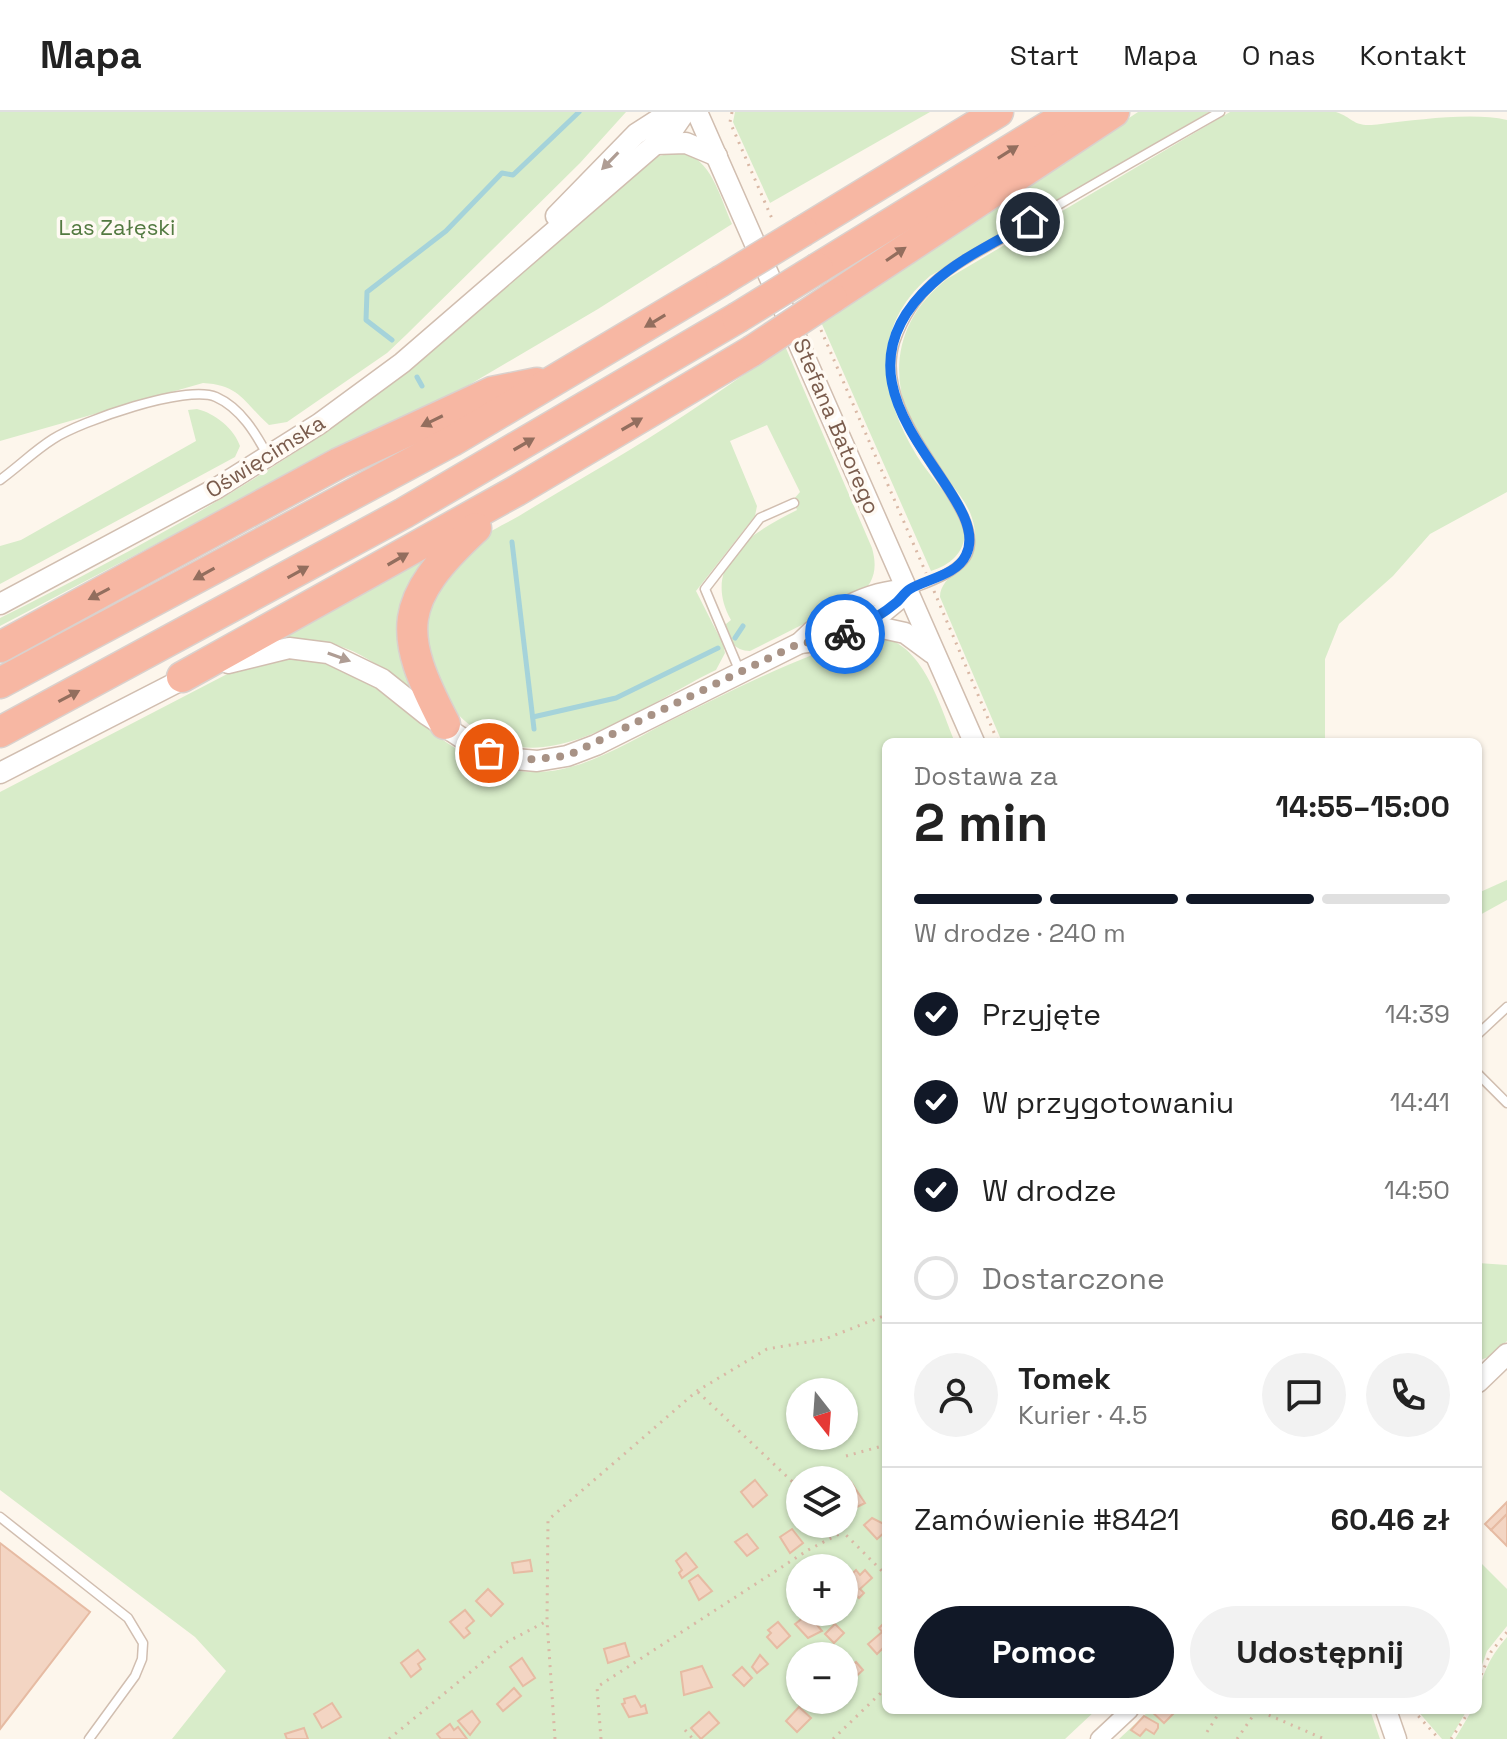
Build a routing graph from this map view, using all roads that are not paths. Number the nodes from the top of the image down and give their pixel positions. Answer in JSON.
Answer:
{"nodes":[{"id":1,"x":670,"y":112,"type":"edge"},
{"id":2,"x":685,"y":112,"type":"edge"},
{"id":3,"x":697,"y":112,"type":"edge"},
{"id":4,"x":998,"y":112,"type":"edge"},
{"id":5,"x":1072,"y":112,"type":"edge"},
{"id":6,"x":1114,"y":112,"type":"edge"},
{"id":7,"x":1220,"y":112,"type":"edge"},
{"id":8,"x":656,"y":144,"type":"junction"},
{"id":9,"x":717,"y":156,"type":"junction"},
{"id":10,"x":505,"y":273,"type":"junction"},
{"id":11,"x":558,"y":379,"type":"junction"},
{"id":12,"x":269,"y":457,"type":"junction"},
{"id":13,"x":0,"y":480,"type":"edge"},
{"id":14,"x":516,"y":491,"type":"junction"},
{"id":15,"x":794,"y":503,"type":"dead end"},
{"id":16,"x":908,"y":590,"type":"junction"},
{"id":17,"x":0,"y":604,"type":"edge"},
{"id":18,"x":864,"y":624,"type":"junction"},
{"id":19,"x":800,"y":643,"type":"junction"},
{"id":20,"x":0,"y":647,"type":"edge"},
{"id":21,"x":936,"y":657,"type":"junction"},
{"id":22,"x":740,"y":673,"type":"junction"},
{"id":23,"x":182,"y":677,"type":"junction"},
{"id":24,"x":0,"y":683,"type":"edge"},
{"id":25,"x":445,"y":724,"type":"junction"},
{"id":26,"x":0,"y":732,"type":"edge"},
{"id":27,"x":972,"y":738,"type":"edge"},
{"id":28,"x":0,"y":773,"type":"edge"},
{"id":29,"x":1507,"y":1007,"type":"edge"},
{"id":30,"x":1482,"y":1030,"type":"edge"},
{"id":31,"x":1482,"y":1078,"type":"edge"},
{"id":32,"x":1507,"y":1103,"type":"edge"},
{"id":33,"x":1507,"y":1354,"type":"edge"},
{"id":34,"x":1482,"y":1378,"type":"edge"},
{"id":35,"x":0,"y":1517,"type":"edge"},
{"id":36,"x":1126,"y":1714,"type":"edge"},
{"id":37,"x":1387,"y":1714,"type":"edge"},
{"id":38,"x":89,"y":1739,"type":"edge"},
{"id":39,"x":1099,"y":1739,"type":"edge"},
{"id":40,"x":1396,"y":1739,"type":"edge"}],
"edges":[{"from":1,"to":10,"type":"street","name":"Oświęcimska","one_way":true},
{"from":2,"to":8,"type":"street","name":"Oświęcimska"},
{"from":3,"to":9,"type":"street","name":"Stefana Batorego"},
{"from":4,"to":11,"type":"highway","one_way":true,"bridge":true},
{"from":26,"to":5,"type":"highway","one_way":true,"bridge":true},
{"from":14,"to":6,"type":"highway","one_way":true,"bridge":true},
{"from":7,"to":16,"type":"lane"},
{"from":8,"to":9,"type":"street"},
{"from":8,"to":10,"type":"street","name":"Oświęcimska"},
{"from":9,"to":16,"type":"street","name":"Stefana Batorego"},
{"from":10,"to":12,"type":"street","name":"Oświęcimska"},
{"from":11,"to":20,"type":"highway","one_way":true},
{"from":11,"to":24,"type":"highway","one_way":true},
{"from":12,"to":13,"type":"lane"},
{"from":12,"to":17,"type":"street","name":"Oświęcimska"},
{"from":23,"to":14,"type":"highway","one_way":true},
{"from":14,"to":25,"type":"highway"},
{"from":15,"to":22,"type":"lane"},
{"from":16,"to":18,"type":"street"},
{"from":16,"to":19,"type":"street"},
{"from":16,"to":21,"type":"street","name":"Stefana Batorego"},
{"from":18,"to":19,"type":"street"},
{"from":18,"to":21,"type":"street"},
{"from":19,"to":22,"type":"street"},
{"from":21,"to":27,"type":"street","name":"Stefana Batorego"},
{"from":22,"to":25,"type":"street"},
{"from":23,"to":25,"type":"street","one_way":true},
{"from":23,"to":28,"type":"street"},
{"from":29,"to":30,"type":"lane"},
{"from":31,"to":32,"type":"lane"},
{"from":33,"to":34,"type":"street"},
{"from":35,"to":38,"type":"lane"},
{"from":36,"to":39,"type":"street"},
{"from":37,"to":40,"type":"street"}]}
